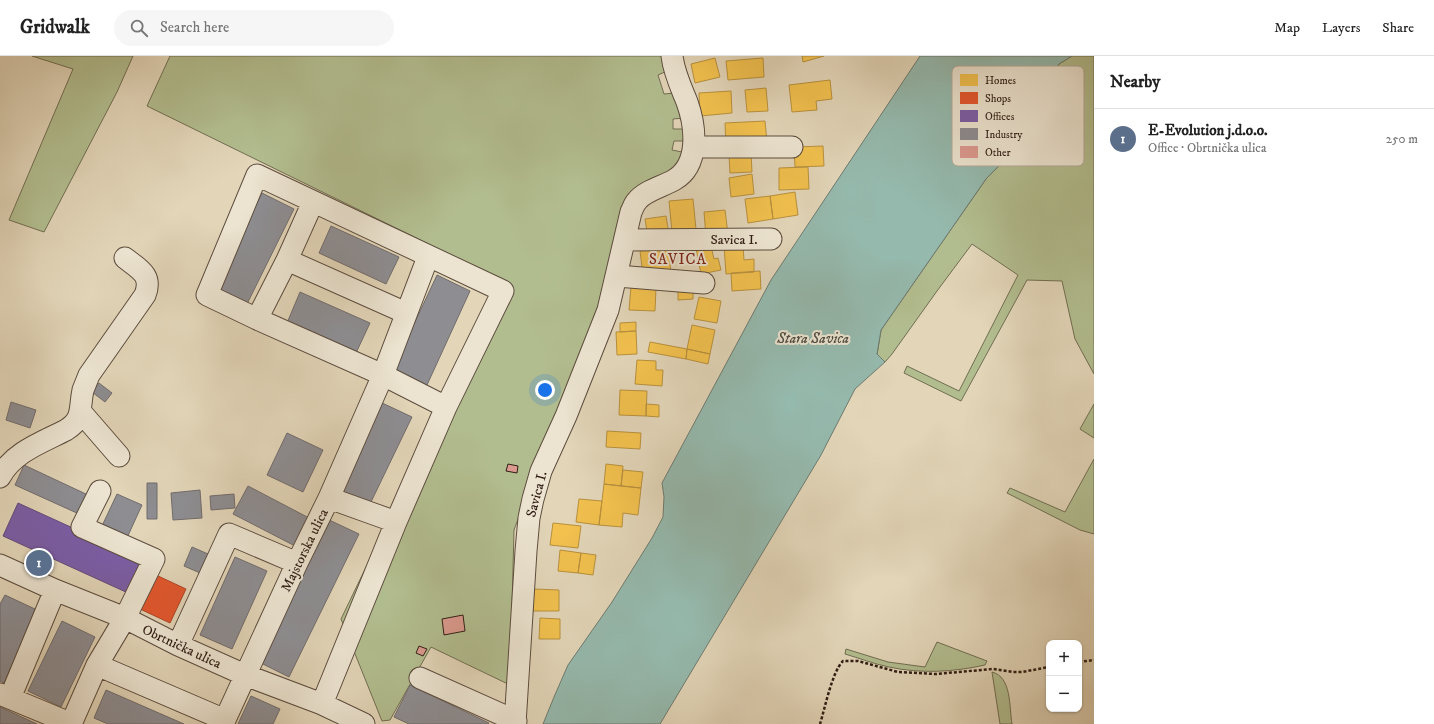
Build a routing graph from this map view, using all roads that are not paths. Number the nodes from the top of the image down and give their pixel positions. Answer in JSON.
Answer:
{"nodes":[{"id":1,"x":672,"y":56,"type":"edge"},
{"id":2,"x":694,"y":147,"type":"junction"},
{"id":3,"x":792,"y":147,"type":"dead end"},
{"id":4,"x":313,"y":202,"type":"junction"},
{"id":5,"x":771,"y":239,"type":"dead end"},
{"id":6,"x":625,"y":240,"type":"junction"},
{"id":7,"x":428,"y":257,"type":"junction"},
{"id":8,"x":125,"y":258,"type":"dead end"},
{"id":9,"x":287,"y":260,"type":"junction"},
{"id":10,"x":616,"y":276,"type":"junction"},
{"id":11,"x":704,"y":283,"type":"dead end"},
{"id":12,"x":406,"y":312,"type":"junction"},
{"id":13,"x":257,"y":319,"type":"junction"},
{"id":14,"x":383,"y":374,"type":"junction"},
{"id":15,"x":446,"y":407,"type":"junction"},
{"id":16,"x":80,"y":411,"type":"junction"},
{"id":17,"x":119,"y":456,"type":"dead end"},
{"id":18,"x":0,"y":476,"type":"edge"},
{"id":19,"x":100,"y":491,"type":"dead end"},
{"id":20,"x":329,"y":498,"type":"junction"},
{"id":21,"x":396,"y":522,"type":"junction"},
{"id":22,"x":297,"y":563,"type":"junction"},
{"id":23,"x":0,"y":565,"type":"edge"},
{"id":24,"x":55,"y":590,"type":"junction"},
{"id":25,"x":125,"y":618,"type":"junction"},
{"id":26,"x":178,"y":645,"type":"junction"},
{"id":27,"x":97,"y":665,"type":"junction"},
{"id":28,"x":245,"y":675,"type":"junction"},
{"id":29,"x":420,"y":678,"type":"dead end"},
{"id":30,"x":5,"y":696,"type":"edge"},
{"id":31,"x":322,"y":704,"type":"junction"},
{"id":32,"x":224,"y":722,"type":"edge"},
{"id":33,"x":516,"y":723,"type":"edge"},
{"id":34,"x":71,"y":724,"type":"edge"},
{"id":35,"x":364,"y":724,"type":"edge"}],
"edges":[{"from":1,"to":2,"type":"street","name":"Savica I."},
{"from":2,"to":3,"type":"street"},
{"from":2,"to":6,"type":"street","name":"Savica I."},
{"from":4,"to":7,"type":"street"},
{"from":4,"to":9,"type":"street"},
{"from":4,"to":13,"type":"street"},
{"from":5,"to":6,"type":"street","name":"Savica I."},
{"from":6,"to":10,"type":"street","name":"Savica I."},
{"from":7,"to":12,"type":"street","name":"Majstorska ulica"},
{"from":7,"to":15,"type":"street"},
{"from":8,"to":16,"type":"street"},
{"from":9,"to":12,"type":"street"},
{"from":9,"to":13,"type":"street"},
{"from":10,"to":11,"type":"street"},
{"from":10,"to":33,"type":"street","name":"Savica I."},
{"from":12,"to":14,"type":"street","name":"Majstorska ulica"},
{"from":13,"to":14,"type":"street"},
{"from":14,"to":15,"type":"street"},
{"from":14,"to":20,"type":"street","name":"Majstorska ulica"},
{"from":15,"to":21,"type":"street"},
{"from":16,"to":17,"type":"street"},
{"from":16,"to":18,"type":"street"},
{"from":19,"to":25,"type":"street"},
{"from":20,"to":21,"type":"street"},
{"from":20,"to":22,"type":"street","name":"Majstorska ulica"},
{"from":21,"to":31,"type":"street"},
{"from":22,"to":26,"type":"street"},
{"from":22,"to":28,"type":"street","name":"Majstorska ulica"},
{"from":23,"to":24,"type":"street","name":"Obrtnička ulica"},
{"from":24,"to":25,"type":"street","name":"Obrtnička ulica"},
{"from":24,"to":30,"type":"street"},
{"from":25,"to":26,"type":"street","name":"Obrtnička ulica"},
{"from":25,"to":27,"type":"street"},
{"from":26,"to":28,"type":"street","name":"Obrtnička ulica"},
{"from":27,"to":32,"type":"street"},
{"from":27,"to":34,"type":"street"},
{"from":28,"to":31,"type":"street","name":"Obrtnička ulica"},
{"from":28,"to":32,"type":"street","name":"Majstorska ulica"},
{"from":29,"to":33,"type":"street"},
{"from":30,"to":34,"type":"street"},
{"from":31,"to":35,"type":"street","name":"Obrtnička ulica"}]}
